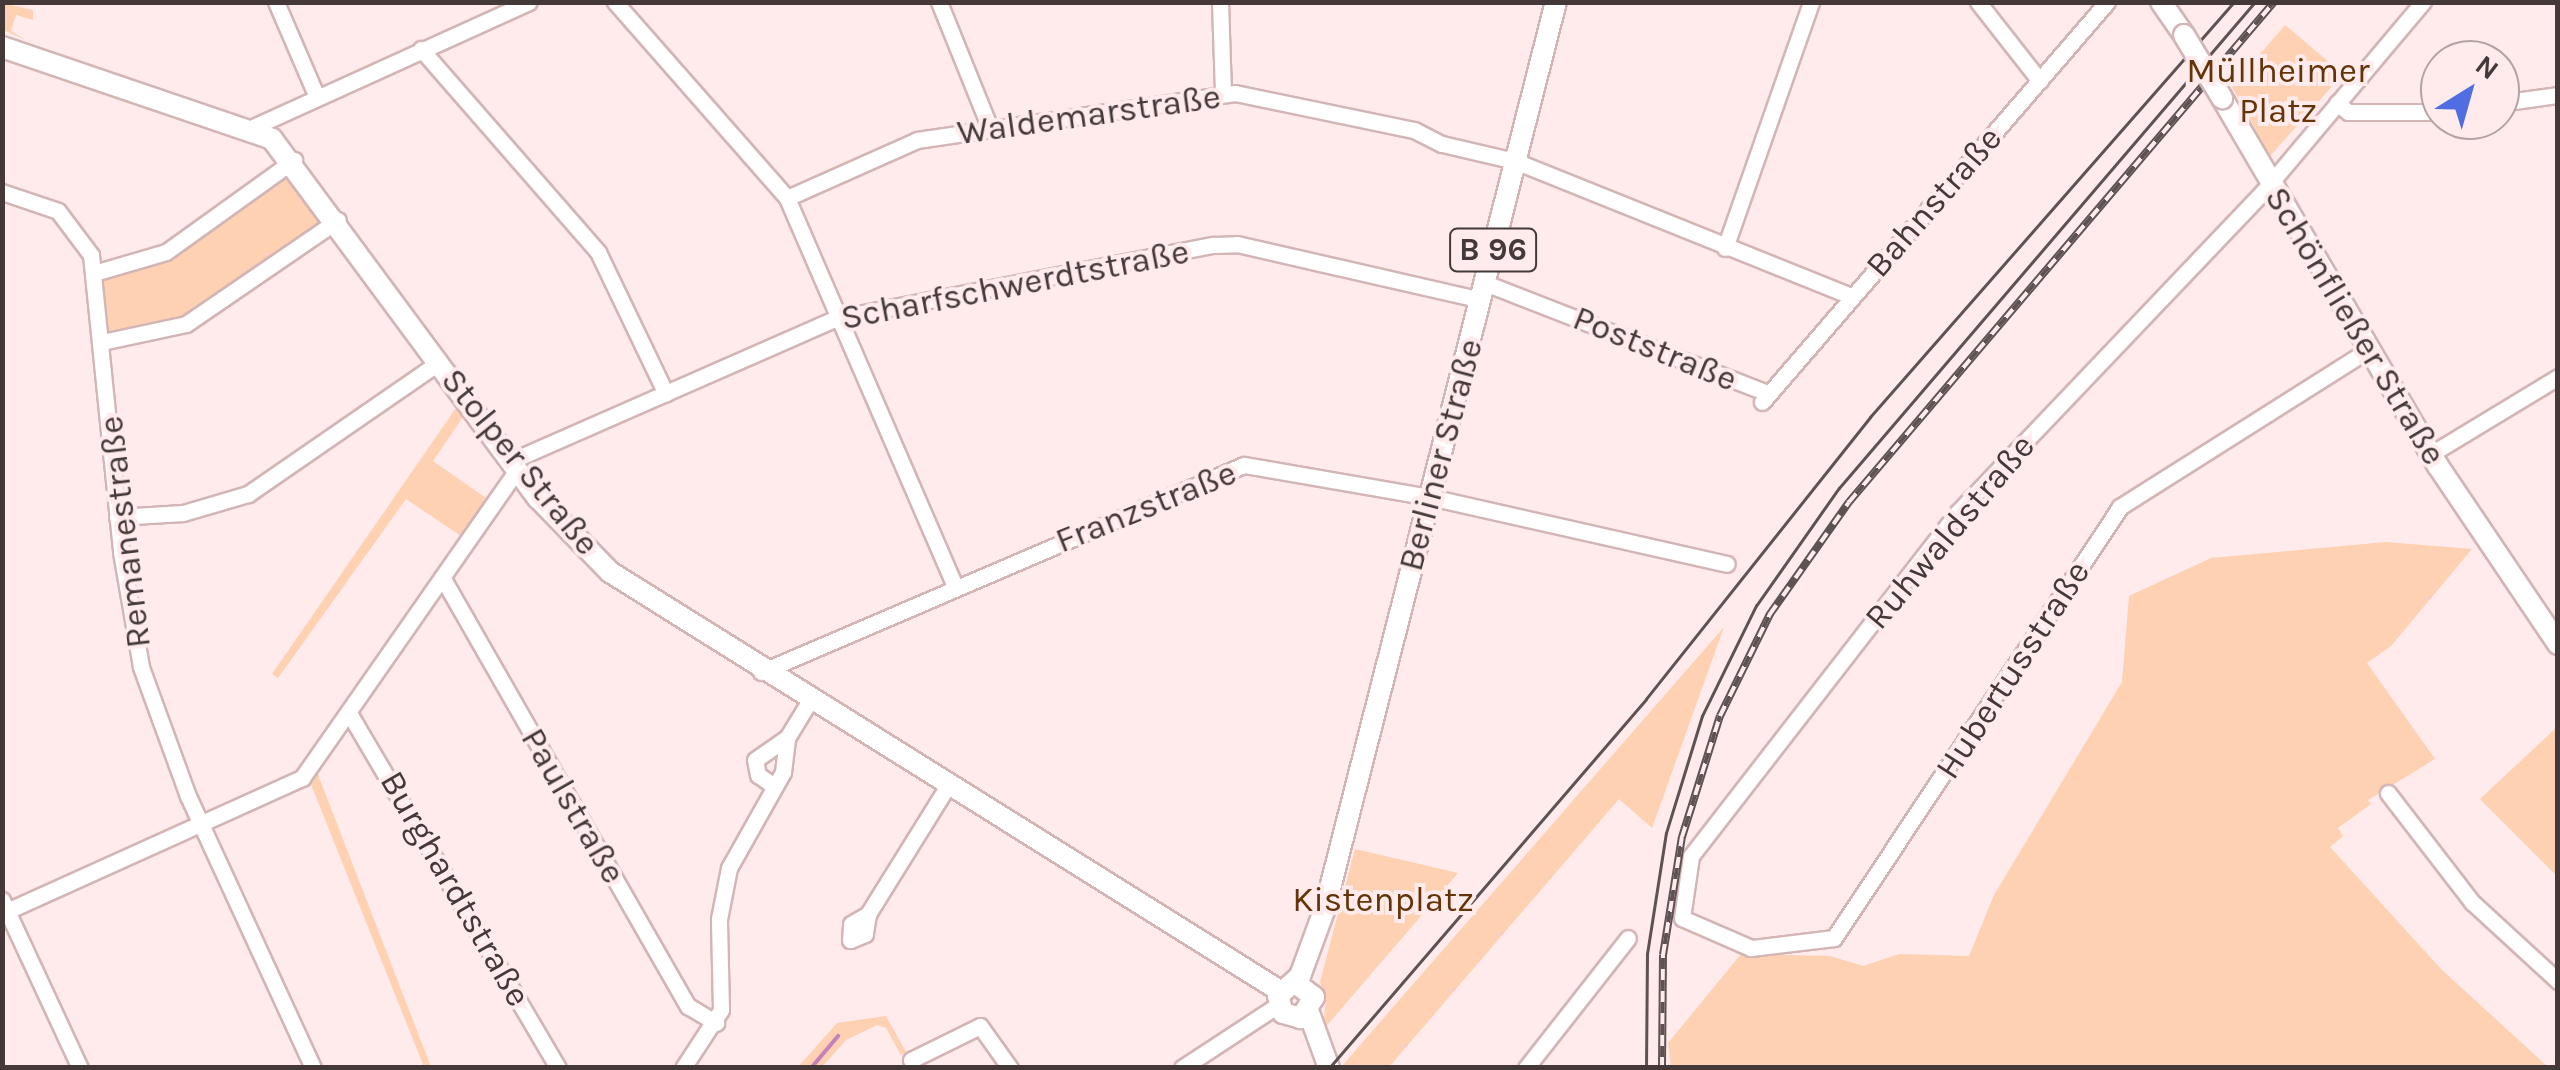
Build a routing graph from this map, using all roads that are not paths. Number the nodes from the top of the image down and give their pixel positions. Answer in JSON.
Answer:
{"nodes":[{"id":1,"x":276,"y":2,"type":"edge"},
{"id":2,"x":529,"y":2,"type":"edge"},
{"id":3,"x":614,"y":2,"type":"edge"},
{"id":4,"x":939,"y":2,"type":"edge"},
{"id":5,"x":1220,"y":2,"type":"edge"},
{"id":6,"x":1556,"y":2,"type":"edge"},
{"id":7,"x":1810,"y":2,"type":"edge"},
{"id":8,"x":1978,"y":2,"type":"edge"},
{"id":9,"x":2106,"y":2,"type":"edge"},
{"id":10,"x":2161,"y":2,"type":"edge"},
{"id":11,"x":2423,"y":2,"type":"edge"},
{"id":12,"x":2,"y":47,"type":"edge"},
{"id":13,"x":421,"y":50,"type":"junction"},
{"id":14,"x":2040,"y":81,"type":"junction"},
{"id":15,"x":1223,"y":94,"type":"junction"},
{"id":16,"x":2558,"y":95,"type":"edge"},
{"id":17,"x":316,"y":96,"type":"junction"},
{"id":18,"x":2520,"y":100,"type":"edge"},
{"id":19,"x":2337,"y":103,"type":"junction"},
{"id":20,"x":2420,"y":112,"type":"edge"},
{"id":21,"x":251,"y":128,"type":"junction"},
{"id":22,"x":990,"y":128,"type":"junction"},
{"id":23,"x":294,"y":160,"type":"junction"},
{"id":24,"x":1515,"y":161,"type":"junction"},
{"id":25,"x":2269,"y":183,"type":"junction"},
{"id":26,"x":2,"y":192,"type":"edge"},
{"id":27,"x":786,"y":198,"type":"junction"},
{"id":28,"x":338,"y":220,"type":"junction"},
{"id":29,"x":1725,"y":248,"type":"junction"},
{"id":30,"x":94,"y":272,"type":"junction"},
{"id":31,"x":1483,"y":291,"type":"junction"},
{"id":32,"x":1851,"y":296,"type":"junction"},
{"id":33,"x":837,"y":318,"type":"junction"},
{"id":34,"x":102,"y":342,"type":"junction"},
{"id":35,"x":2368,"y":350,"type":"junction"},
{"id":36,"x":439,"y":362,"type":"junction"},
{"id":37,"x":2558,"y":377,"type":"edge"},
{"id":38,"x":666,"y":394,"type":"junction"},
{"id":39,"x":1766,"y":398,"type":"joint"},
{"id":40,"x":2431,"y":454,"type":"junction"},
{"id":41,"x":514,"y":466,"type":"junction"},
{"id":42,"x":1430,"y":497,"type":"junction"},
{"id":43,"x":118,"y":517,"type":"junction"},
{"id":44,"x":1727,"y":564,"type":"dead end"},
{"id":45,"x":442,"y":577,"type":"junction"},
{"id":46,"x":954,"y":586,"type":"junction"},
{"id":47,"x":2557,"y":643,"type":"edge"},
{"id":48,"x":761,"y":672,"type":"junction"},
{"id":49,"x":809,"y":702,"type":"junction"},
{"id":50,"x":349,"y":712,"type":"junction"},
{"id":51,"x":787,"y":738,"type":"junction"},
{"id":52,"x":774,"y":786,"type":"junction"},
{"id":53,"x":948,"y":787,"type":"junction"},
{"id":54,"x":2388,"y":792,"type":"dead end"},
{"id":55,"x":200,"y":824,"type":"junction"},
{"id":56,"x":5,"y":906,"type":"edge"},
{"id":57,"x":1680,"y":912,"type":"joint"},
{"id":58,"x":868,"y":914,"type":"dead end"},
{"id":59,"x":1628,"y":938,"type":"dead end"},
{"id":60,"x":2558,"y":981,"type":"edge"},
{"id":61,"x":1294,"y":1000,"type":"junction"},
{"id":62,"x":716,"y":1023,"type":"junction"},
{"id":63,"x":911,"y":1060,"type":"dead end"},
{"id":64,"x":80,"y":1068,"type":"edge"},
{"id":65,"x":313,"y":1068,"type":"edge"},
{"id":66,"x":558,"y":1068,"type":"edge"},
{"id":67,"x":683,"y":1068,"type":"edge"},
{"id":68,"x":1010,"y":1068,"type":"edge"},
{"id":69,"x":1182,"y":1068,"type":"edge"},
{"id":70,"x":1318,"y":1068,"type":"edge"},
{"id":71,"x":1329,"y":1068,"type":"edge"},
{"id":72,"x":1526,"y":1068,"type":"edge"}],
"edges":[{"from":1,"to":17,"type":"street"},
{"from":2,"to":13,"type":"street"},
{"from":3,"to":27,"type":"street"},
{"from":4,"to":22,"type":"street"},
{"from":5,"to":15,"type":"street"},
{"from":6,"to":24,"type":"main road","name":"Berliner Straße","number":"B 96"},
{"from":7,"to":29,"type":"street"},
{"from":8,"to":14,"type":"street"},
{"from":9,"to":14,"type":"street","name":"Bahnstraße"},
{"from":10,"to":25,"type":"main road","name":"Schönfließer Straße","bridge":true},
{"from":11,"to":19,"type":"street","name":"Ruhwaldstraße"},
{"from":12,"to":21,"type":"main road","name":"Stolper Straße"},
{"from":13,"to":17,"type":"street"},
{"from":13,"to":38,"type":"street"},
{"from":14,"to":32,"type":"street","name":"Bahnstraße"},
{"from":15,"to":22,"type":"street","name":"Waldemarstraße"},
{"from":15,"to":24,"type":"street","name":"Waldemarstraße"},
{"from":16,"to":18,"type":"street"},
{"from":17,"to":21,"type":"street"},
{"from":19,"to":20,"type":"street"},
{"from":19,"to":25,"type":"street","name":"Ruhwaldstraße"},
{"from":21,"to":23,"type":"main road","name":"Stolper Straße"},
{"from":22,"to":27,"type":"street","name":"Waldemarstraße"},
{"from":23,"to":28,"type":"main road","name":"Stolper Straße"},
{"from":23,"to":30,"type":"street"},
{"from":24,"to":29,"type":"street","name":"Waldemarstraße"},
{"from":24,"to":31,"type":"main road","name":"Berliner Straße","number":"B 96"},
{"from":25,"to":35,"type":"main road","name":"Schönfließer Straße"},
{"from":25,"to":57,"type":"street","name":"Ruhwaldstraße"},
{"from":26,"to":30,"type":"street","name":"Remanestraße"},
{"from":27,"to":33,"type":"street"},
{"from":28,"to":34,"type":"street"},
{"from":28,"to":36,"type":"main road","name":"Stolper Straße"},
{"from":29,"to":32,"type":"street","name":"Waldemarstraße"},
{"from":30,"to":34,"type":"street","name":"Remanestraße"},
{"from":31,"to":33,"type":"street","name":"Scharfschwerdtstraße"},
{"from":31,"to":39,"type":"street","name":"Poststraße"},
{"from":31,"to":42,"type":"main road","name":"Berliner Straße","number":"B 96"},
{"from":32,"to":39,"type":"street","name":"Bahnstraße"},
{"from":33,"to":38,"type":"street","name":"Scharfschwerdtstraße"},
{"from":33,"to":46,"type":"street"},
{"from":34,"to":43,"type":"street","name":"Remanestraße"},
{"from":35,"to":40,"type":"main road","name":"Schönfließer Straße"},
{"from":35,"to":57,"type":"street","name":"Hubertusstraße"},
{"from":36,"to":41,"type":"main road","name":"Stolper Straße"},
{"from":36,"to":43,"type":"street"},
{"from":37,"to":40,"type":"street"},
{"from":38,"to":41,"type":"street","name":"Scharfschwerdtstraße"},
{"from":40,"to":47,"type":"main road","name":"Schönfließer Straße"},
{"from":41,"to":45,"type":"street"},
{"from":41,"to":48,"type":"main road","name":"Stolper Straße"},
{"from":42,"to":44,"type":"street","name":"Franzstraße"},
{"from":42,"to":46,"type":"street","name":"Franzstraße"},
{"from":42,"to":61,"type":"main road","name":"Berliner Straße","number":"B 96"},
{"from":43,"to":55,"type":"street","name":"Remanestraße"},
{"from":45,"to":50,"type":"street"},
{"from":45,"to":62,"type":"street","name":"Paulstraße"},
{"from":46,"to":48,"type":"street","name":"Franzstraße"},
{"from":48,"to":49,"type":"main road","name":"Stolper Straße"},
{"from":49,"to":51,"type":"street"},
{"from":49,"to":53,"type":"main road","name":"Stolper Straße"},
{"from":50,"to":55,"type":"street"},
{"from":50,"to":66,"type":"street","name":"Burghardtstraße"},
{"from":51,"to":52,"type":"street"},
{"from":51,"to":52,"type":"street"},
{"from":52,"to":62,"type":"street"},
{"from":53,"to":58,"type":"street"},
{"from":53,"to":61,"type":"main road","name":"Stolper Straße"},
{"from":54,"to":60,"type":"street"},
{"from":55,"to":56,"type":"street"},
{"from":55,"to":65,"type":"street","name":"Remanestraße"},
{"from":56,"to":64,"type":"street"},
{"from":59,"to":72,"type":"street"},
{"from":61,"to":69,"type":"street"},
{"from":61,"to":70,"type":"main road"},
{"from":61,"to":71,"type":"main road"},
{"from":62,"to":67,"type":"street"},
{"from":63,"to":68,"type":"street"}]}
